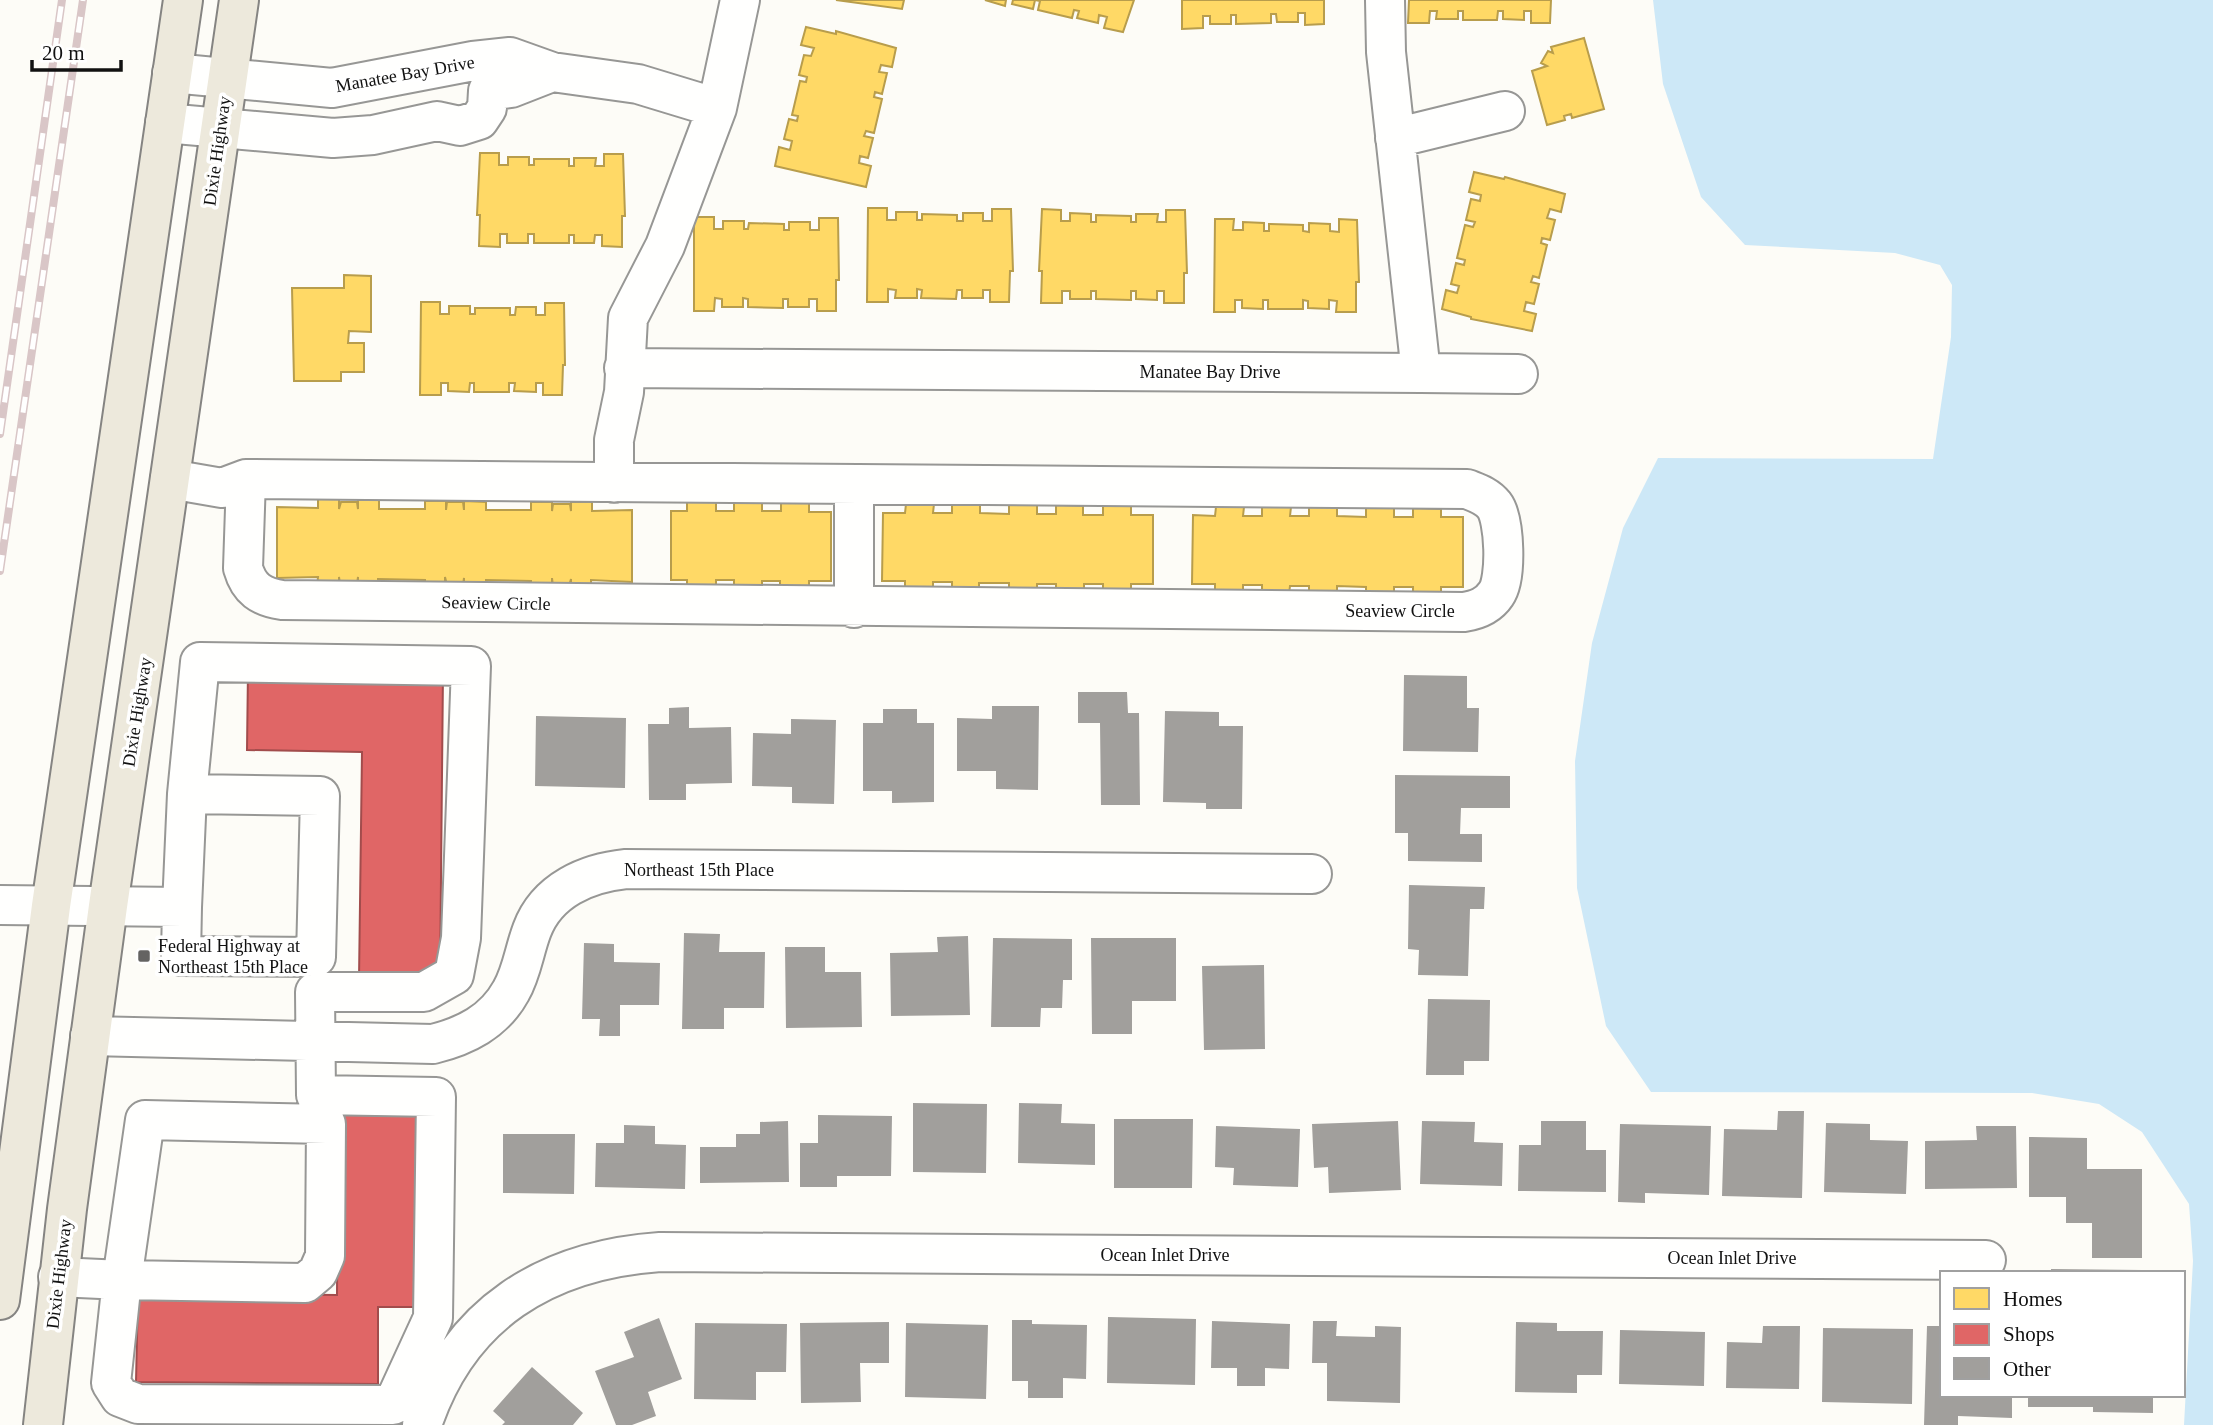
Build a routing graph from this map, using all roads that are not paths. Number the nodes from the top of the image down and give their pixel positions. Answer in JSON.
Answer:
{"nodes":[{"id":1,"x":183,"y":0,"type":"edge"},
{"id":2,"x":239,"y":0,"type":"edge"},
{"id":3,"x":740,"y":0,"type":"edge"},
{"id":4,"x":1385,"y":0,"type":"edge"},
{"id":5,"x":172,"y":73,"type":"junction"},
{"id":6,"x":481,"y":76,"type":"junction"},
{"id":7,"x":228,"y":80,"type":"junction"},
{"id":8,"x":717,"y":108,"type":"junction"},
{"id":9,"x":1505,"y":111,"type":"dead end"},
{"id":10,"x":165,"y":123,"type":"junction"},
{"id":11,"x":221,"y":129,"type":"junction"},
{"id":12,"x":1395,"y":138,"type":"junction"},
{"id":13,"x":624,"y":368,"type":"junction"},
{"id":14,"x":1421,"y":373,"type":"junction"},
{"id":15,"x":1518,"y":374,"type":"dead end"},
{"id":16,"x":170,"y":479,"type":"junction"},
{"id":17,"x":246,"y":479,"type":"junction"},
{"id":18,"x":614,"y":483,"type":"junction"},
{"id":19,"x":854,"y":484,"type":"junction"},
{"id":20,"x":854,"y":608,"type":"junction"},
{"id":21,"x":187,"y":794,"type":"junction"},
{"id":22,"x":1312,"y":874,"type":"dead end"},
{"id":23,"x":0,"y":905,"type":"edge"},
{"id":24,"x":51,"y":906,"type":"junction"},
{"id":25,"x":108,"y":906,"type":"junction"},
{"id":26,"x":182,"y":907,"type":"junction"},
{"id":27,"x":315,"y":974,"type":"junction"},
{"id":28,"x":90,"y":1036,"type":"junction"},
{"id":29,"x":315,"y":1042,"type":"junction"},
{"id":30,"x":321,"y":1110,"type":"junction"},
{"id":31,"x":1986,"y":1260,"type":"dead end"},
{"id":32,"x":58,"y":1277,"type":"junction"},
{"id":33,"x":122,"y":1280,"type":"junction"},
{"id":34,"x":0,"y":1300,"type":"edge"},
{"id":35,"x":204,"y":1415,"type":"edge"},
{"id":36,"x":43,"y":1425,"type":"edge"},
{"id":37,"x":422,"y":1425,"type":"edge"}],
"edges":[{"from":1,"to":5,"type":"main road"},
{"from":2,"to":7,"type":"main road","name":"Dixie Highway"},
{"from":3,"to":8,"type":"street"},
{"from":4,"to":12,"type":"street"},
{"from":5,"to":7,"type":"street","name":"Manatee Bay Drive"},
{"from":5,"to":10,"type":"main road"},
{"from":6,"to":7,"type":"street","name":"Manatee Bay Drive"},
{"from":6,"to":8,"type":"street","name":"Manatee Bay Drive"},
{"from":6,"to":11,"type":"street","name":"Manatee Bay Drive"},
{"from":7,"to":11,"type":"main road","name":"Dixie Highway"},
{"from":8,"to":13,"type":"street"},
{"from":9,"to":12,"type":"street"},
{"from":10,"to":11,"type":"street","name":"Manatee Bay Drive"},
{"from":10,"to":24,"type":"main road"},
{"from":11,"to":16,"type":"main road","name":"Dixie Highway"},
{"from":12,"to":14,"type":"street"},
{"from":13,"to":14,"type":"street","name":"Manatee Bay Drive"},
{"from":13,"to":18,"type":"street"},
{"from":14,"to":15,"type":"street","name":"Manatee Bay Drive"},
{"from":16,"to":17,"type":"street","name":"Seaview Circle"},
{"from":16,"to":25,"type":"main road","name":"Dixie Highway"},
{"from":17,"to":18,"type":"street","name":"Seaview Circle"},
{"from":17,"to":20,"type":"street","name":"Seaview Circle"},
{"from":18,"to":19,"type":"street","name":"Seaview Circle"},
{"from":19,"to":20,"type":"street"},
{"from":19,"to":20,"type":"street","name":"Seaview Circle"},
{"from":21,"to":26,"type":"street"},
{"from":21,"to":27,"type":"street"},
{"from":21,"to":27,"type":"street"},
{"from":22,"to":29,"type":"street","name":"Northeast 15th Place"},
{"from":23,"to":24,"type":"street"},
{"from":24,"to":25,"type":"street"},
{"from":24,"to":34,"type":"main road"},
{"from":25,"to":26,"type":"street"},
{"from":25,"to":28,"type":"main road","name":"Dixie Highway"},
{"from":26,"to":27,"type":"street"},
{"from":27,"to":29,"type":"street"},
{"from":28,"to":29,"type":"street","name":"Northeast 15th Place"},
{"from":28,"to":32,"type":"main road","name":"Dixie Highway"},
{"from":29,"to":30,"type":"street"},
{"from":30,"to":33,"type":"street"},
{"from":30,"to":33,"type":"street"},
{"from":30,"to":35,"type":"street"},
{"from":31,"to":37,"type":"street","name":"Ocean Inlet Drive"},
{"from":32,"to":33,"type":"street"},
{"from":32,"to":36,"type":"main road","name":"Dixie Highway"},
{"from":33,"to":35,"type":"street"}]}
